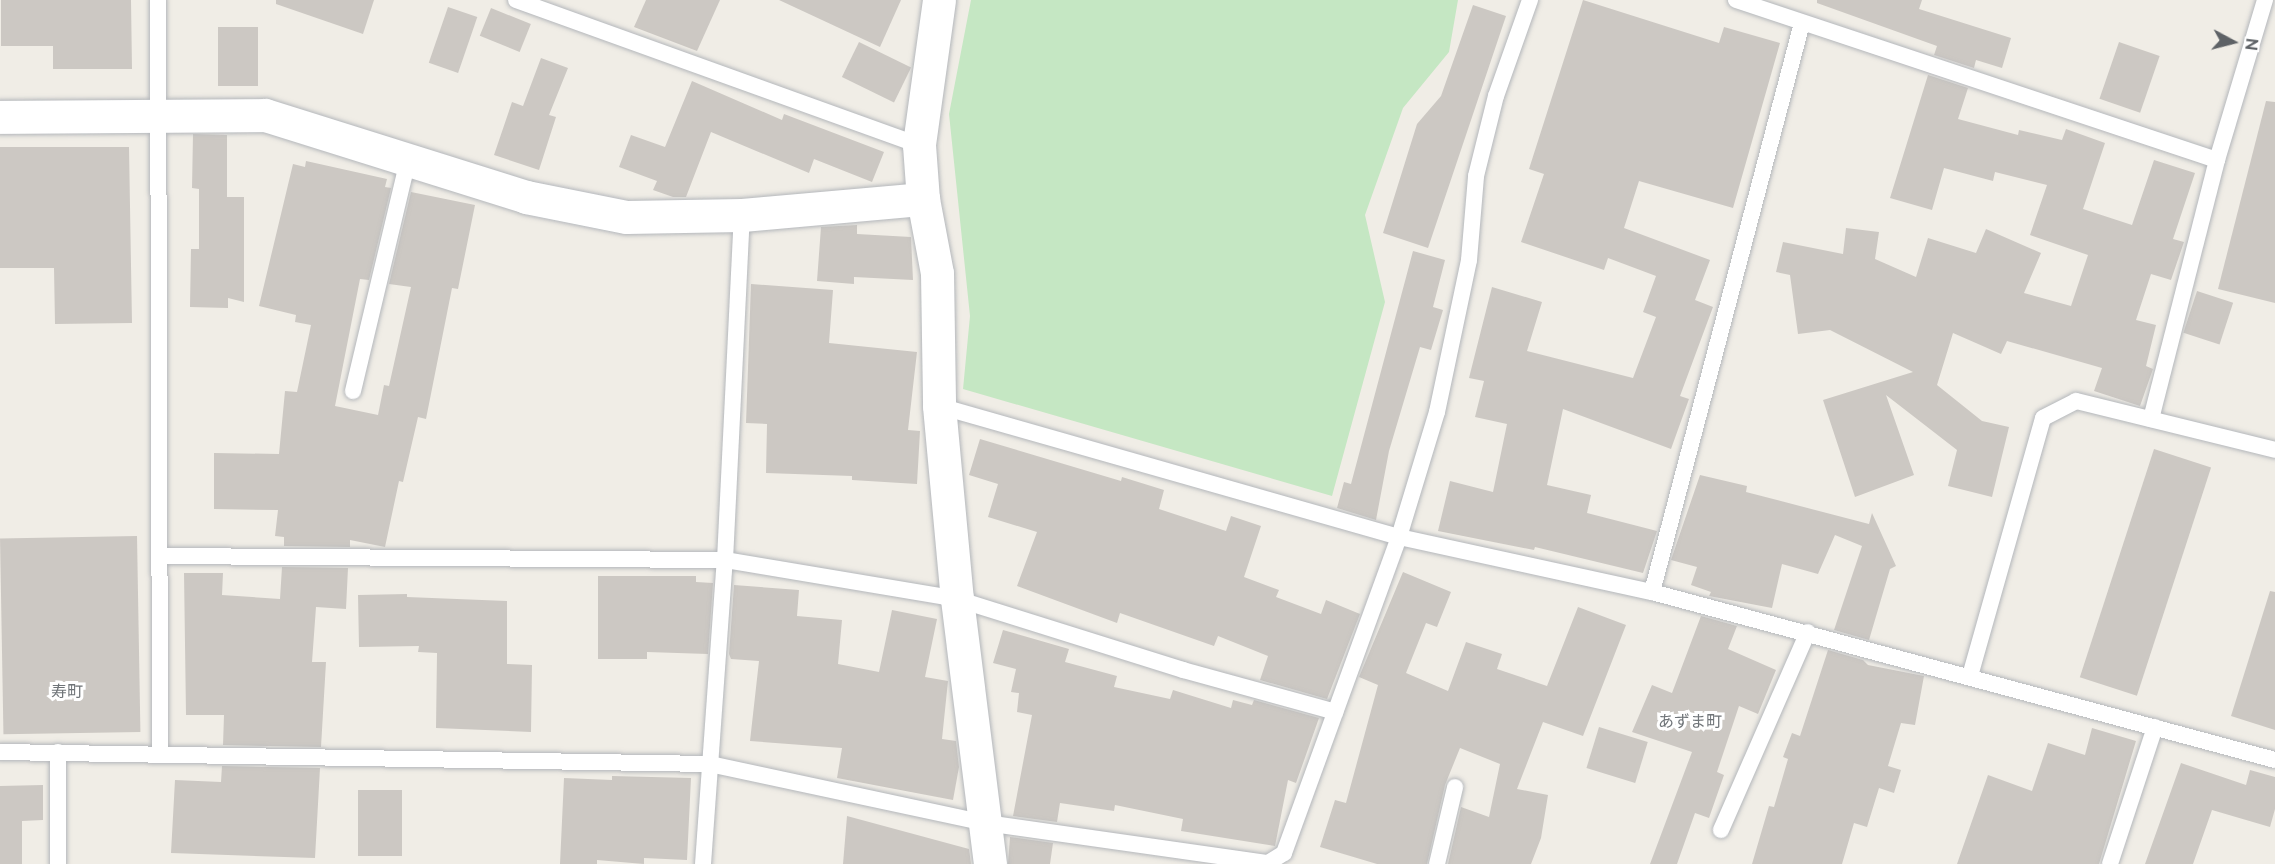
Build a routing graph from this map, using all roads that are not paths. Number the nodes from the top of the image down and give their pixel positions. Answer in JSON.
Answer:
{"nodes":[{"id":1,"x":158,"y":0,"type":"edge"},
{"id":2,"x":516,"y":0,"type":"edge"},
{"id":3,"x":939,"y":0,"type":"edge"},
{"id":4,"x":1530,"y":0,"type":"edge"},
{"id":5,"x":1736,"y":0,"type":"edge"},
{"id":6,"x":2265,"y":0,"type":"edge"},
{"id":7,"x":1802,"y":23,"type":"junction"},
{"id":8,"x":158,"y":113,"type":"junction"},
{"id":9,"x":0,"y":117,"type":"edge"},
{"id":10,"x":919,"y":145,"type":"junction"},
{"id":11,"x":408,"y":160,"type":"junction"},
{"id":12,"x":2217,"y":160,"type":"junction"},
{"id":13,"x":923,"y":199,"type":"junction"},
{"id":14,"x":742,"y":215,"type":"junction"},
{"id":15,"x":352,"y":391,"type":"dead end"},
{"id":16,"x":939,"y":406,"type":"junction"},
{"id":17,"x":2151,"y":419,"type":"junction"},
{"id":18,"x":2275,"y":450,"type":"edge"},
{"id":19,"x":1399,"y":537,"type":"junction"},
{"id":20,"x":160,"y":556,"type":"junction"},
{"id":21,"x":724,"y":560,"type":"junction"},
{"id":22,"x":1652,"y":592,"type":"junction"},
{"id":23,"x":957,"y":599,"type":"junction"},
{"id":24,"x":1808,"y":633,"type":"junction"},
{"id":25,"x":1970,"y":676,"type":"junction"},
{"id":26,"x":1335,"y":712,"type":"junction"},
{"id":27,"x":2155,"y":727,"type":"junction"},
{"id":28,"x":0,"y":752,"type":"edge"},
{"id":29,"x":58,"y":752,"type":"junction"},
{"id":30,"x":160,"y":754,"type":"junction"},
{"id":31,"x":2275,"y":760,"type":"edge"},
{"id":32,"x":710,"y":764,"type":"junction"},
{"id":33,"x":1455,"y":786,"type":"dead end"},
{"id":34,"x":986,"y":823,"type":"junction"},
{"id":35,"x":1721,"y":830,"type":"dead end"},
{"id":36,"x":58,"y":864,"type":"edge"},
{"id":37,"x":703,"y":864,"type":"edge"},
{"id":38,"x":990,"y":864,"type":"edge"},
{"id":39,"x":1437,"y":864,"type":"edge"},
{"id":40,"x":2110,"y":864,"type":"edge"}],
"edges":[{"from":1,"to":8,"type":"lane"},
{"from":2,"to":10,"type":"lane"},
{"from":3,"to":10,"type":"street"},
{"from":4,"to":19,"type":"lane"},
{"from":5,"to":7,"type":"lane"},
{"from":6,"to":12,"type":"lane"},
{"from":7,"to":12,"type":"lane"},
{"from":7,"to":22,"type":"lane"},
{"from":8,"to":9,"type":"street"},
{"from":8,"to":11,"type":"street"},
{"from":8,"to":20,"type":"lane"},
{"from":10,"to":13,"type":"street"},
{"from":11,"to":14,"type":"street"},
{"from":11,"to":15,"type":"lane"},
{"from":12,"to":17,"type":"lane"},
{"from":13,"to":14,"type":"street"},
{"from":13,"to":16,"type":"street"},
{"from":14,"to":21,"type":"lane"},
{"from":16,"to":19,"type":"lane"},
{"from":16,"to":23,"type":"street"},
{"from":17,"to":18,"type":"lane"},
{"from":17,"to":25,"type":"lane"},
{"from":19,"to":22,"type":"lane"},
{"from":19,"to":26,"type":"lane"},
{"from":20,"to":21,"type":"lane"},
{"from":20,"to":30,"type":"lane"},
{"from":21,"to":23,"type":"lane"},
{"from":21,"to":32,"type":"lane"},
{"from":22,"to":24,"type":"lane"},
{"from":23,"to":26,"type":"lane"},
{"from":23,"to":34,"type":"street"},
{"from":24,"to":25,"type":"lane"},
{"from":24,"to":35,"type":"lane"},
{"from":25,"to":27,"type":"lane"},
{"from":26,"to":34,"type":"lane"},
{"from":27,"to":31,"type":"lane"},
{"from":27,"to":40,"type":"lane"},
{"from":28,"to":29,"type":"lane"},
{"from":29,"to":30,"type":"lane"},
{"from":29,"to":36,"type":"lane"},
{"from":30,"to":32,"type":"lane"},
{"from":32,"to":34,"type":"lane"},
{"from":32,"to":37,"type":"lane"},
{"from":33,"to":39,"type":"lane"},
{"from":34,"to":38,"type":"street"}]}
